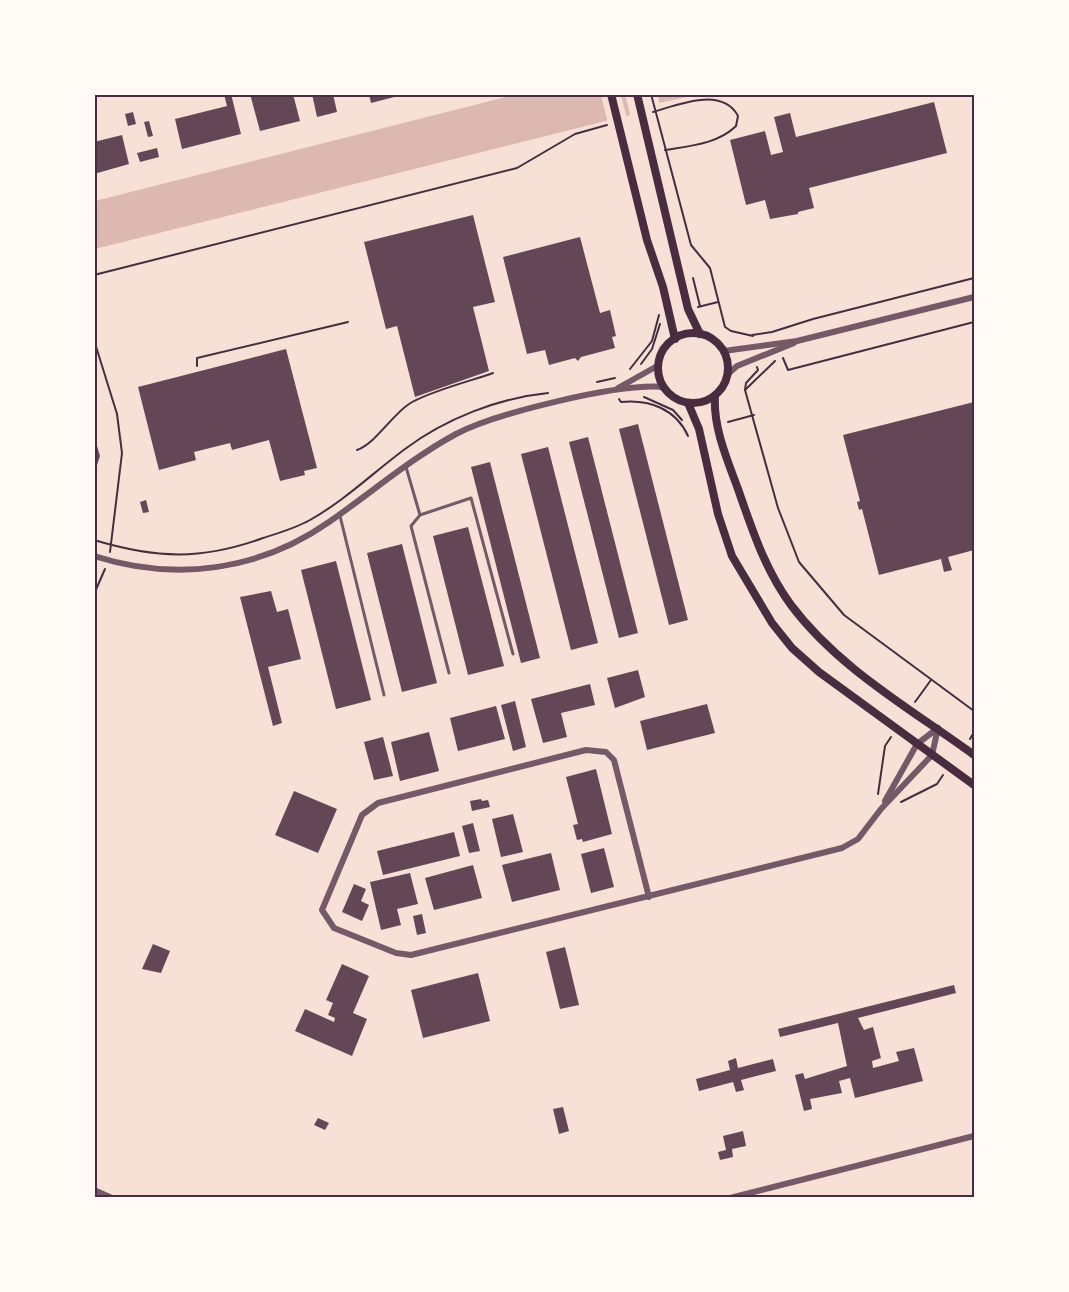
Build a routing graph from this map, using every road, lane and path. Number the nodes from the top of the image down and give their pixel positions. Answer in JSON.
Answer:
{"nodes":[{"id":1,"x":611,"y":94,"type":"edge"},
{"id":2,"x":637,"y":94,"type":"edge"},
{"id":3,"x":651,"y":94,"type":"edge"},
{"id":4,"x":647,"y":113,"type":"dead end"},
{"id":5,"x":613,"y":123,"type":"dead end"},
{"id":6,"x":666,"y":150,"type":"junction"},
{"id":7,"x":94,"y":275,"type":"edge"},
{"id":8,"x":693,"y":278,"type":"dead end"},
{"id":9,"x":974,"y":279,"type":"edge"},
{"id":10,"x":975,"y":297,"type":"edge"},
{"id":11,"x":700,"y":306,"type":"dead end"},
{"id":12,"x":348,"y":322,"type":"dead end"},
{"id":13,"x":975,"y":322,"type":"edge"},
{"id":14,"x":700,"y":334,"type":"junction"},
{"id":15,"x":750,"y":335,"type":"junction"},
{"id":16,"x":675,"y":339,"type":"junction"},
{"id":17,"x":94,"y":340,"type":"edge"},
{"id":18,"x":797,"y":341,"type":"junction"},
{"id":19,"x":752,"y":347,"type":"junction"},
{"id":20,"x":724,"y":351,"type":"junction"},
{"id":21,"x":755,"y":358,"type":"junction"},
{"id":22,"x":659,"y":365,"type":"junction"},
{"id":23,"x":197,"y":366,"type":"dead end"},
{"id":24,"x":493,"y":374,"type":"dead end"},
{"id":25,"x":728,"y":374,"type":"junction"},
{"id":26,"x":664,"y":387,"type":"junction"},
{"id":27,"x":614,"y":390,"type":"junction"},
{"id":28,"x":745,"y":390,"type":"junction"},
{"id":29,"x":715,"y":396,"type":"junction"},
{"id":30,"x":688,"y":403,"type":"junction"},
{"id":31,"x":691,"y":444,"type":"dead end"},
{"id":32,"x":357,"y":450,"type":"dead end"},
{"id":33,"x":406,"y":465,"type":"junction"},
{"id":34,"x":339,"y":514,"type":"junction"},
{"id":35,"x":420,"y":515,"type":"junction"},
{"id":36,"x":94,"y":556,"type":"edge"},
{"id":37,"x":107,"y":560,"type":"junction"},
{"id":38,"x":94,"y":594,"type":"edge"},
{"id":39,"x":513,"y":654,"type":"dead end"},
{"id":40,"x":449,"y":673,"type":"dead end"},
{"id":41,"x":384,"y":695,"type":"dead end"},
{"id":42,"x":975,"y":711,"type":"edge"},
{"id":43,"x":938,"y":728,"type":"junction"},
{"id":44,"x":975,"y":732,"type":"edge"},
{"id":45,"x":917,"y":744,"type":"junction"},
{"id":46,"x":964,"y":747,"type":"junction"},
{"id":47,"x":932,"y":755,"type":"junction"},
{"id":48,"x":975,"y":755,"type":"edge"},
{"id":49,"x":949,"y":768,"type":"junction"},
{"id":50,"x":975,"y":785,"type":"edge"},
{"id":51,"x":881,"y":808,"type":"junction"},
{"id":52,"x":649,"y":897,"type":"junction"},
{"id":53,"x":975,"y":1136,"type":"edge"},
{"id":54,"x":94,"y":1190,"type":"edge"},
{"id":55,"x":112,"y":1197,"type":"edge"},
{"id":56,"x":730,"y":1197,"type":"edge"}],
"edges":[{"from":1,"to":16,"type":"main road"},
{"from":2,"to":14,"type":"main road"},
{"from":3,"to":6,"type":"path"},
{"from":4,"to":6,"type":"path"},
{"from":5,"to":7,"type":"path"},
{"from":6,"to":15,"type":"path"},
{"from":8,"to":11,"type":"path"},
{"from":9,"to":15,"type":"path"},
{"from":10,"to":18,"type":"street"},
{"from":12,"to":23,"type":"path"},
{"from":13,"to":28,"type":"path"},
{"from":14,"to":16,"type":"main road"},
{"from":14,"to":20,"type":"main road"},
{"from":15,"to":19,"type":"path"},
{"from":16,"to":22,"type":"main road"},
{"from":17,"to":37,"type":"path"},
{"from":18,"to":19,"type":"street"},
{"from":18,"to":21,"type":"street"},
{"from":19,"to":20,"type":"street"},
{"from":20,"to":25,"type":"main road"},
{"from":21,"to":25,"type":"street"},
{"from":21,"to":28,"type":"path"},
{"from":22,"to":26,"type":"main road"},
{"from":22,"to":27,"type":"street"},
{"from":24,"to":32,"type":"path"},
{"from":25,"to":29,"type":"main road"},
{"from":26,"to":27,"type":"street"},
{"from":26,"to":30,"type":"main road"},
{"from":27,"to":31,"type":"path"},
{"from":27,"to":33,"type":"street"},
{"from":28,"to":42,"type":"path"},
{"from":29,"to":30,"type":"main road"},
{"from":29,"to":43,"type":"main road"},
{"from":30,"to":45,"type":"main road"},
{"from":33,"to":34,"type":"street"},
{"from":33,"to":35,"type":"lane"},
{"from":34,"to":37,"type":"street"},
{"from":34,"to":41,"type":"lane"},
{"from":35,"to":39,"type":"lane"},
{"from":35,"to":40,"type":"lane"},
{"from":36,"to":37,"type":"street"},
{"from":37,"to":38,"type":"path"},
{"from":43,"to":45,"type":"street"},
{"from":43,"to":46,"type":"main road"},
{"from":43,"to":47,"type":"street"},
{"from":44,"to":46,"type":"path"},
{"from":45,"to":47,"type":"main road"},
{"from":45,"to":51,"type":"street"},
{"from":46,"to":48,"type":"main road"},
{"from":47,"to":49,"type":"main road"},
{"from":47,"to":51,"type":"street"},
{"from":49,"to":50,"type":"main road"},
{"from":49,"to":51,"type":"path"},
{"from":51,"to":52,"type":"street"},
{"from":52,"to":52,"type":"street"},
{"from":53,"to":56,"type":"street"},
{"from":54,"to":55,"type":"street"}]}
